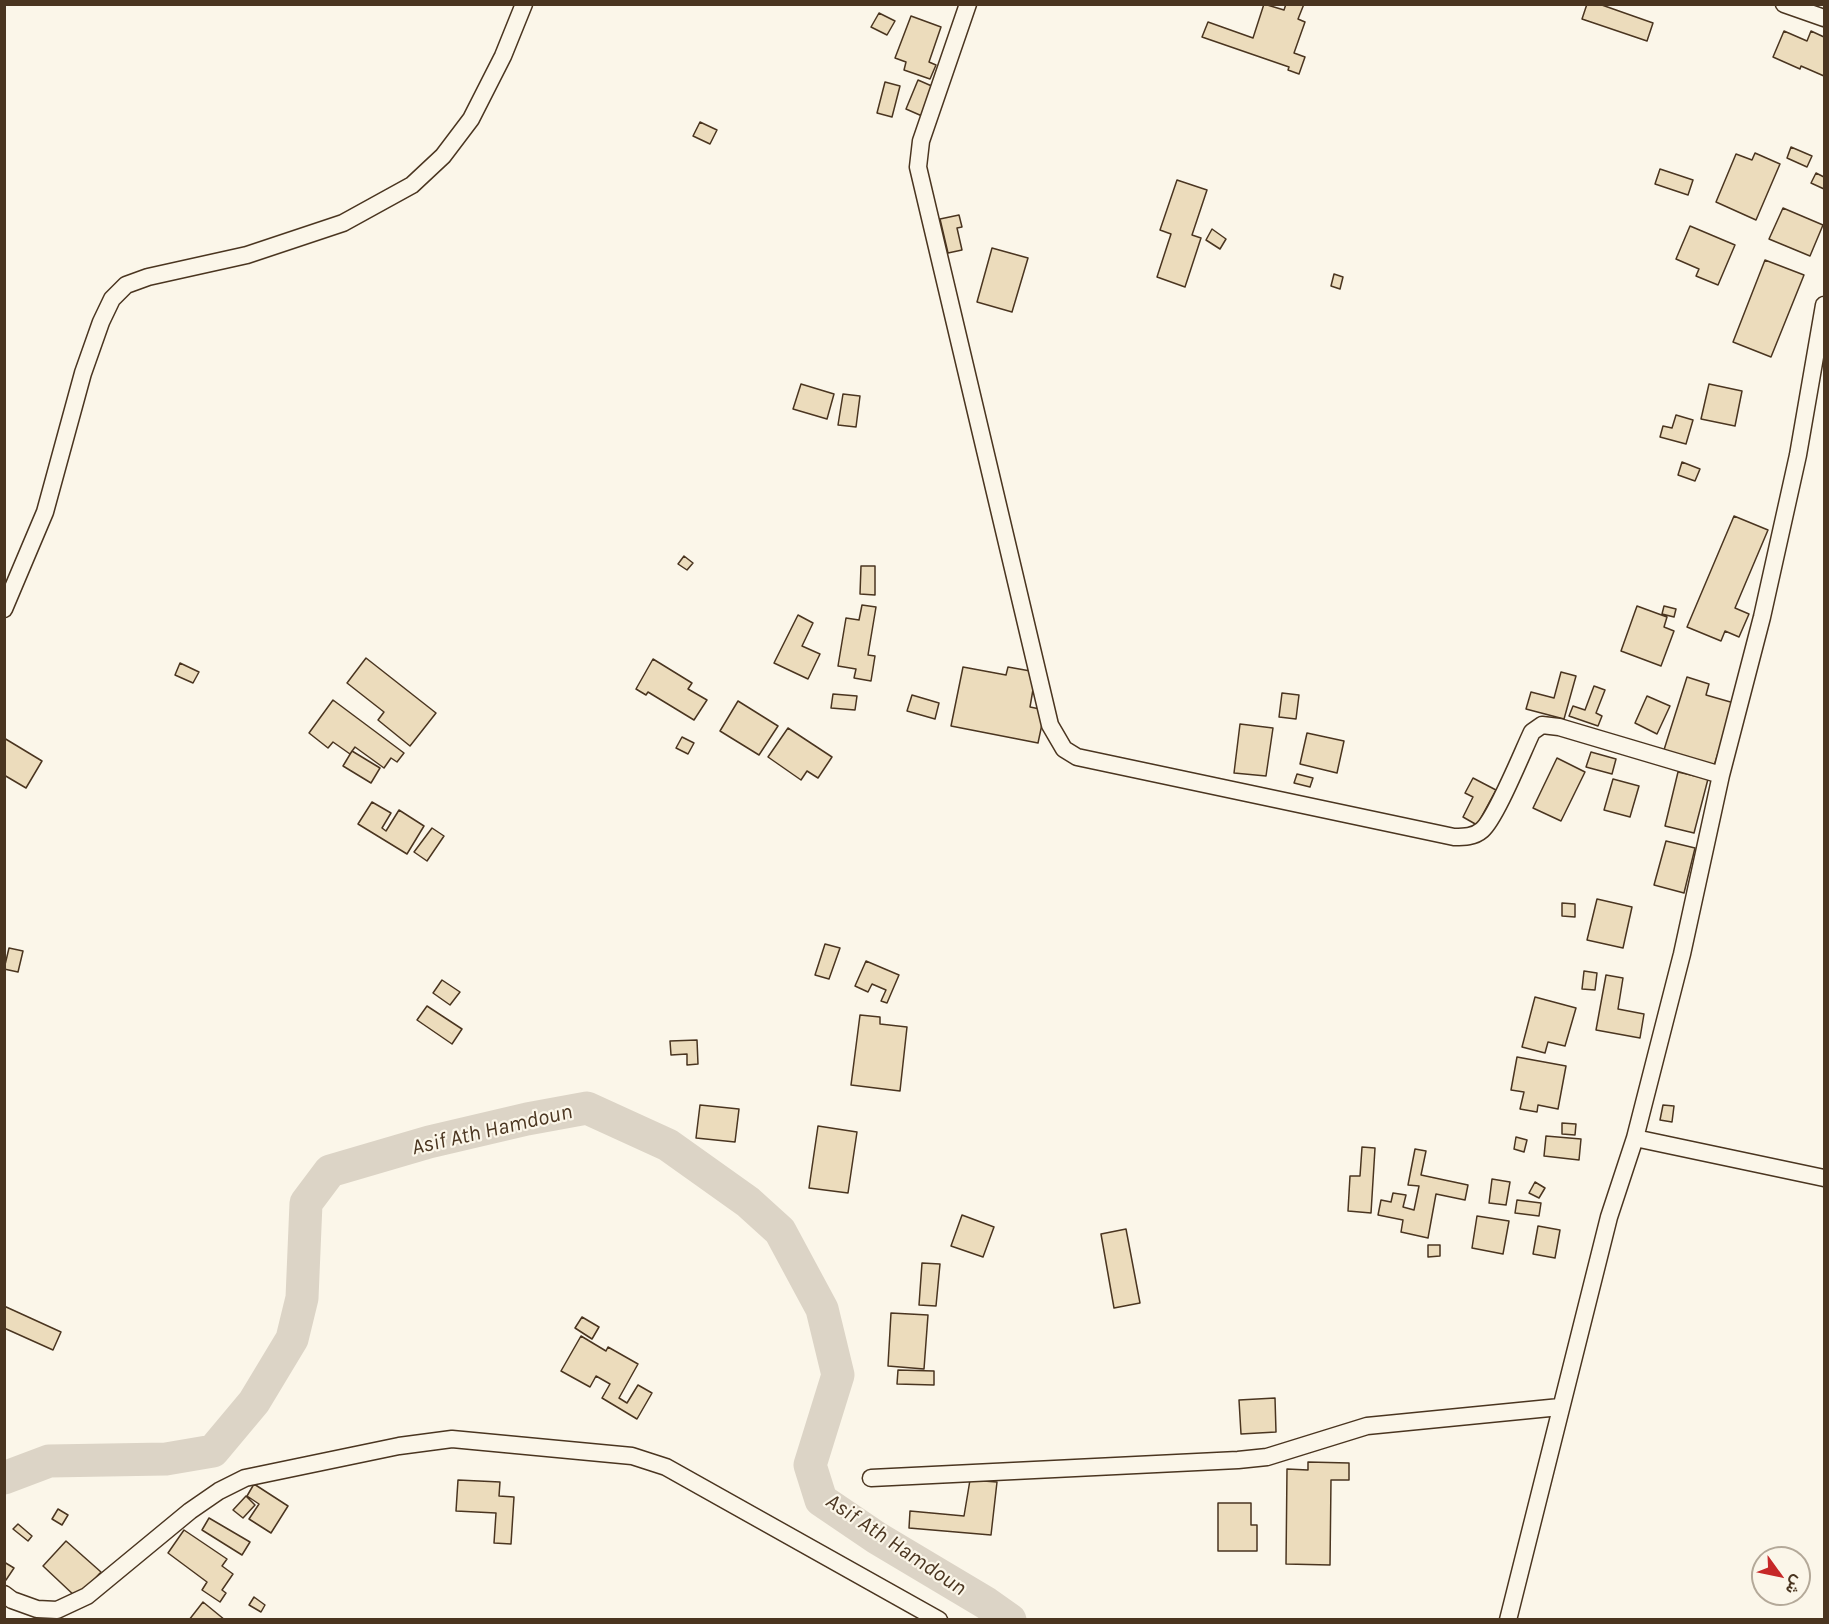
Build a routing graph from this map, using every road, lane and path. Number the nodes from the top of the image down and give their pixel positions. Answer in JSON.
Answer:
{"nodes":[{"id":1,"x":524,"y":4,"type":"edge"},
{"id":2,"x":968,"y":4,"type":"edge"},
{"id":3,"x":1784,"y":4,"type":"edge"},
{"id":4,"x":1824,"y":18,"type":"edge"},
{"id":5,"x":1824,"y":305,"type":"edge"},
{"id":6,"x":4,"y":609,"type":"edge"},
{"id":7,"x":1721,"y":775,"type":"junction"},
{"id":8,"x":1635,"y":1138,"type":"junction"},
{"id":9,"x":1824,"y":1178,"type":"edge"},
{"id":10,"x":1560,"y":1407,"type":"junction"},
{"id":11,"x":871,"y":1478,"type":"dead end"},
{"id":12,"x":4,"y":1594,"type":"edge"},
{"id":13,"x":40,"y":1614,"type":"edge"},
{"id":14,"x":939,"y":1620,"type":"edge"},
{"id":15,"x":1508,"y":1620,"type":"edge"}],
"edges":[{"from":1,"to":6,"type":"street"},
{"from":2,"to":7,"type":"street"},
{"from":3,"to":4,"type":"street"},
{"from":5,"to":7,"type":"street"},
{"from":7,"to":8,"type":"street"},
{"from":8,"to":9,"type":"street"},
{"from":8,"to":10,"type":"street"},
{"from":10,"to":11,"type":"street"},
{"from":10,"to":15,"type":"street"},
{"from":12,"to":13,"type":"street"},
{"from":13,"to":14,"type":"street"}]}
